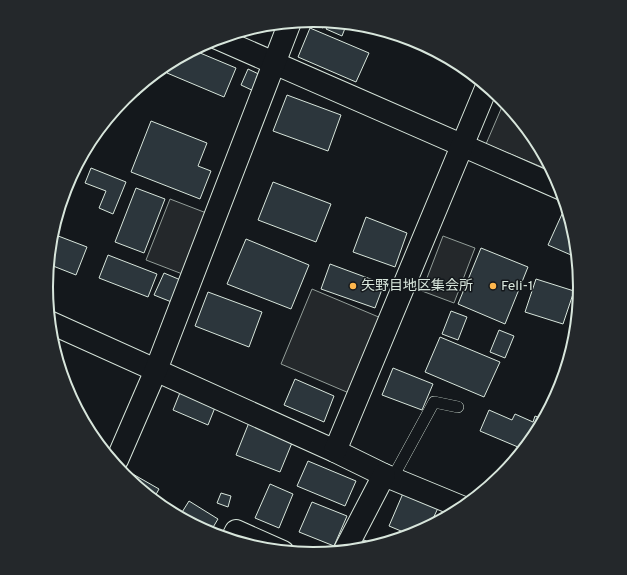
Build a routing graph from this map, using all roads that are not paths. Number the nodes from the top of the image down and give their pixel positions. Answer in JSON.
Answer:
{"nodes":[{"id":1,"x":287,"y":29,"type":"edge"},
{"id":2,"x":227,"y":42,"type":"edge"},
{"id":3,"x":273,"y":63,"type":"junction"},
{"id":4,"x":485,"y":92,"type":"edge"},
{"id":5,"x":463,"y":145,"type":"junction"},
{"id":6,"x":553,"y":185,"type":"edge"},
{"id":7,"x":56,"y":325,"type":"edge"},
{"id":8,"x":156,"y":370,"type":"junction"},
{"id":9,"x":458,"y":407,"type":"dead end"},
{"id":10,"x":335,"y":451,"type":"junction"},
{"id":11,"x":118,"y":459,"type":"edge"},
{"id":12,"x":388,"y":477,"type":"junction"},
{"id":13,"x":457,"y":505,"type":"edge"},
{"id":14,"x":234,"y":535,"type":"edge"},
{"id":15,"x":263,"y":543,"type":"edge"},
{"id":16,"x":348,"y":546,"type":"edge"}],
"edges":[{"from":1,"to":3,"type":"street"},
{"from":2,"to":3,"type":"street"},
{"from":3,"to":5,"type":"street"},
{"from":3,"to":8,"type":"street"},
{"from":4,"to":5,"type":"street"},
{"from":5,"to":6,"type":"street"},
{"from":5,"to":10,"type":"street"},
{"from":7,"to":8,"type":"street"},
{"from":8,"to":10,"type":"street"},
{"from":8,"to":11,"type":"street"},
{"from":9,"to":12,"type":"lane"},
{"from":10,"to":12,"type":"street"},
{"from":12,"to":13,"type":"street"},
{"from":12,"to":16,"type":"street"},
{"from":14,"to":15,"type":"street"}]}
